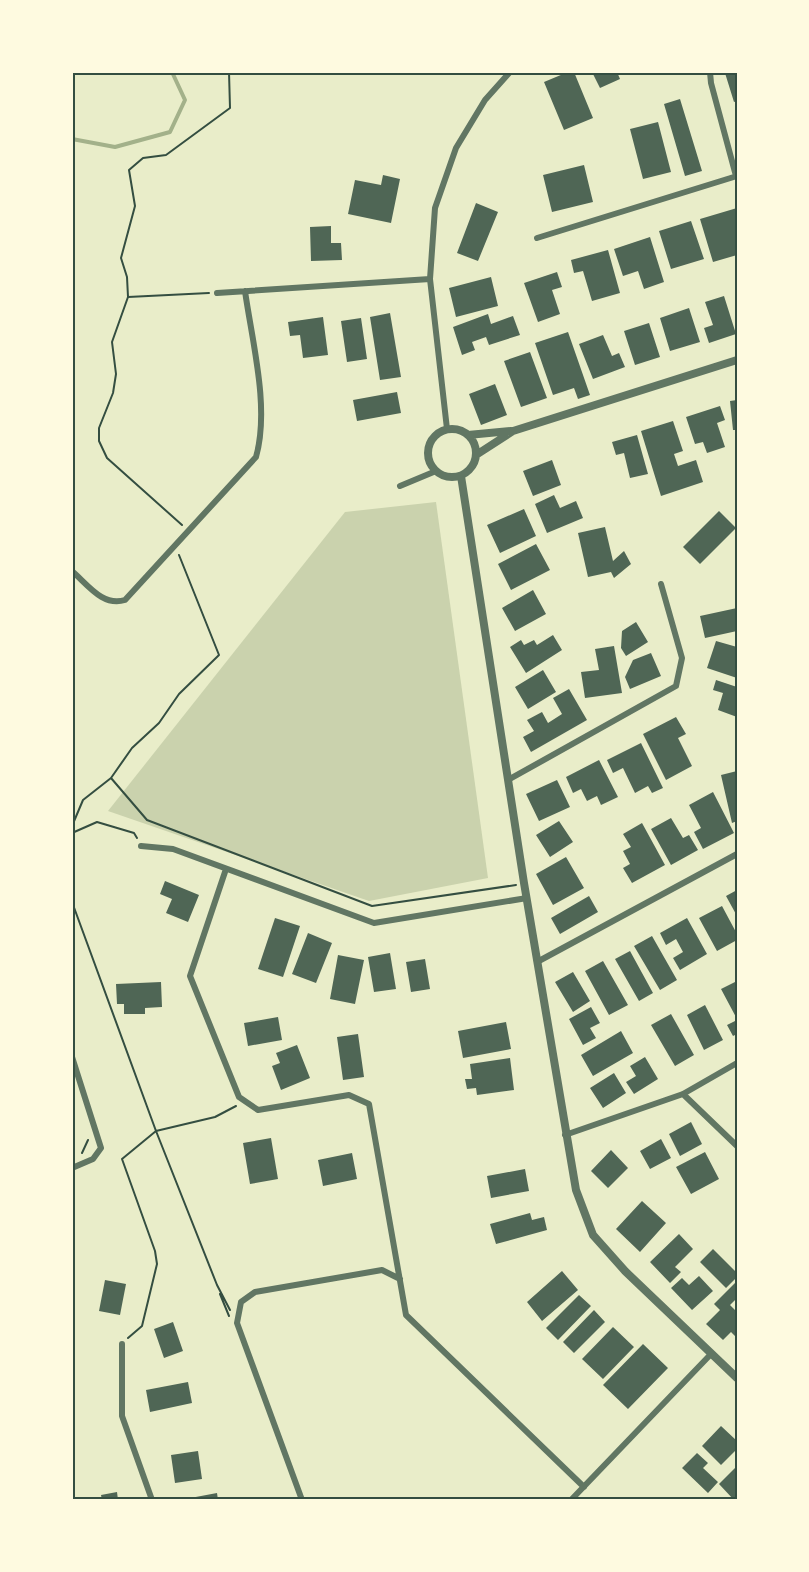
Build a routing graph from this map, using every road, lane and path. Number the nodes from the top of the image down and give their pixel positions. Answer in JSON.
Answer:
{"nodes":[{"id":1,"x":229,"y":72,"type":"edge"},
{"id":2,"x":510,"y":72,"type":"edge"},
{"id":3,"x":710,"y":72,"type":"edge"},
{"id":4,"x":736,"y":176,"type":"edge"},
{"id":5,"x":537,"y":238,"type":"dead end"},
{"id":6,"x":430,"y":279,"type":"junction"},
{"id":7,"x":245,"y":291,"type":"junction"},
{"id":8,"x":217,"y":293,"type":"joint"},
{"id":9,"x":128,"y":297,"type":"junction"},
{"id":10,"x":737,"y":360,"type":"edge"},
{"id":11,"x":447,"y":429,"type":"junction"},
{"id":12,"x":513,"y":431,"type":"junction"},
{"id":13,"x":468,"y":435,"type":"junction"},
{"id":14,"x":476,"y":456,"type":"junction"},
{"id":15,"x":436,"y":471,"type":"junction"},
{"id":16,"x":461,"y":476,"type":"junction"},
{"id":17,"x":400,"y":486,"type":"dead end"},
{"id":18,"x":188,"y":531,"type":"junction"},
{"id":19,"x":175,"y":545,"type":"junction"},
{"id":20,"x":72,"y":571,"type":"edge"},
{"id":21,"x":661,"y":584,"type":"dead end"},
{"id":22,"x":111,"y":778,"type":"junction"},
{"id":23,"x":508,"y":780,"type":"junction"},
{"id":24,"x":72,"y":826,"type":"edge"},
{"id":25,"x":72,"y":833,"type":"edge"},
{"id":26,"x":141,"y":846,"type":"joint"},
{"id":27,"x":737,"y":854,"type":"edge"},
{"id":28,"x":226,"y":869,"type":"junction"},
{"id":29,"x":524,"y":883,"type":"junction"},
{"id":30,"x":527,"y":898,"type":"junction"},
{"id":31,"x":72,"y":902,"type":"edge"},
{"id":32,"x":537,"y":962,"type":"junction"},
{"id":33,"x":72,"y":1057,"type":"edge"},
{"id":34,"x":737,"y":1064,"type":"edge"},
{"id":35,"x":683,"y":1094,"type":"junction"},
{"id":36,"x":244,"y":1103,"type":"junction"},
{"id":37,"x":156,"y":1131,"type":"junction"},
{"id":38,"x":90,"y":1134,"type":"dead end"},
{"id":39,"x":565,"y":1135,"type":"junction"},
{"id":40,"x":737,"y":1146,"type":"edge"},
{"id":41,"x":72,"y":1157,"type":"edge"},
{"id":42,"x":72,"y":1168,"type":"edge"},
{"id":43,"x":400,"y":1279,"type":"junction"},
{"id":44,"x":237,"y":1323,"type":"junction"},
{"id":45,"x":122,"y":1344,"type":"joint"},
{"id":46,"x":711,"y":1354,"type":"junction"},
{"id":47,"x":737,"y":1378,"type":"edge"},
{"id":48,"x":584,"y":1487,"type":"junction"},
{"id":49,"x":152,"y":1500,"type":"edge"},
{"id":50,"x":302,"y":1500,"type":"edge"},
{"id":51,"x":572,"y":1500,"type":"edge"}],
"edges":[{"from":1,"to":9,"type":"path"},
{"from":2,"to":6,"type":"street"},
{"from":3,"to":4,"type":"street"},
{"from":4,"to":5,"type":"street"},
{"from":6,"to":7,"type":"street"},
{"from":6,"to":11,"type":"street"},
{"from":7,"to":8,"type":"street"},
{"from":7,"to":18,"type":"street"},
{"from":8,"to":9,"type":"path"},
{"from":9,"to":18,"type":"path"},
{"from":10,"to":12,"type":"street"},
{"from":11,"to":13,"type":"street"},
{"from":11,"to":15,"type":"street"},
{"from":12,"to":13,"type":"street"},
{"from":12,"to":14,"type":"street"},
{"from":13,"to":14,"type":"street"},
{"from":14,"to":16,"type":"street"},
{"from":15,"to":16,"type":"street"},
{"from":15,"to":17,"type":"street"},
{"from":16,"to":23,"type":"street"},
{"from":18,"to":19,"type":"street"},
{"from":19,"to":20,"type":"street"},
{"from":19,"to":22,"type":"path"},
{"from":21,"to":23,"type":"street"},
{"from":22,"to":24,"type":"path"},
{"from":22,"to":29,"type":"path"},
{"from":23,"to":29,"type":"street"},
{"from":25,"to":26,"type":"path"},
{"from":26,"to":28,"type":"street"},
{"from":27,"to":32,"type":"street"},
{"from":28,"to":30,"type":"street"},
{"from":28,"to":36,"type":"street"},
{"from":29,"to":30,"type":"street"},
{"from":30,"to":32,"type":"street"},
{"from":31,"to":37,"type":"path"},
{"from":32,"to":39,"type":"street"},
{"from":33,"to":42,"type":"street"},
{"from":34,"to":35,"type":"street"},
{"from":35,"to":39,"type":"street"},
{"from":35,"to":40,"type":"street"},
{"from":36,"to":37,"type":"path"},
{"from":36,"to":43,"type":"street"},
{"from":37,"to":44,"type":"path"},
{"from":37,"to":45,"type":"path"},
{"from":38,"to":41,"type":"path"},
{"from":39,"to":46,"type":"street"},
{"from":43,"to":44,"type":"street"},
{"from":43,"to":48,"type":"street"},
{"from":44,"to":50,"type":"street"},
{"from":45,"to":49,"type":"street"},
{"from":46,"to":47,"type":"street"},
{"from":46,"to":48,"type":"street"},
{"from":48,"to":51,"type":"street"}]}
